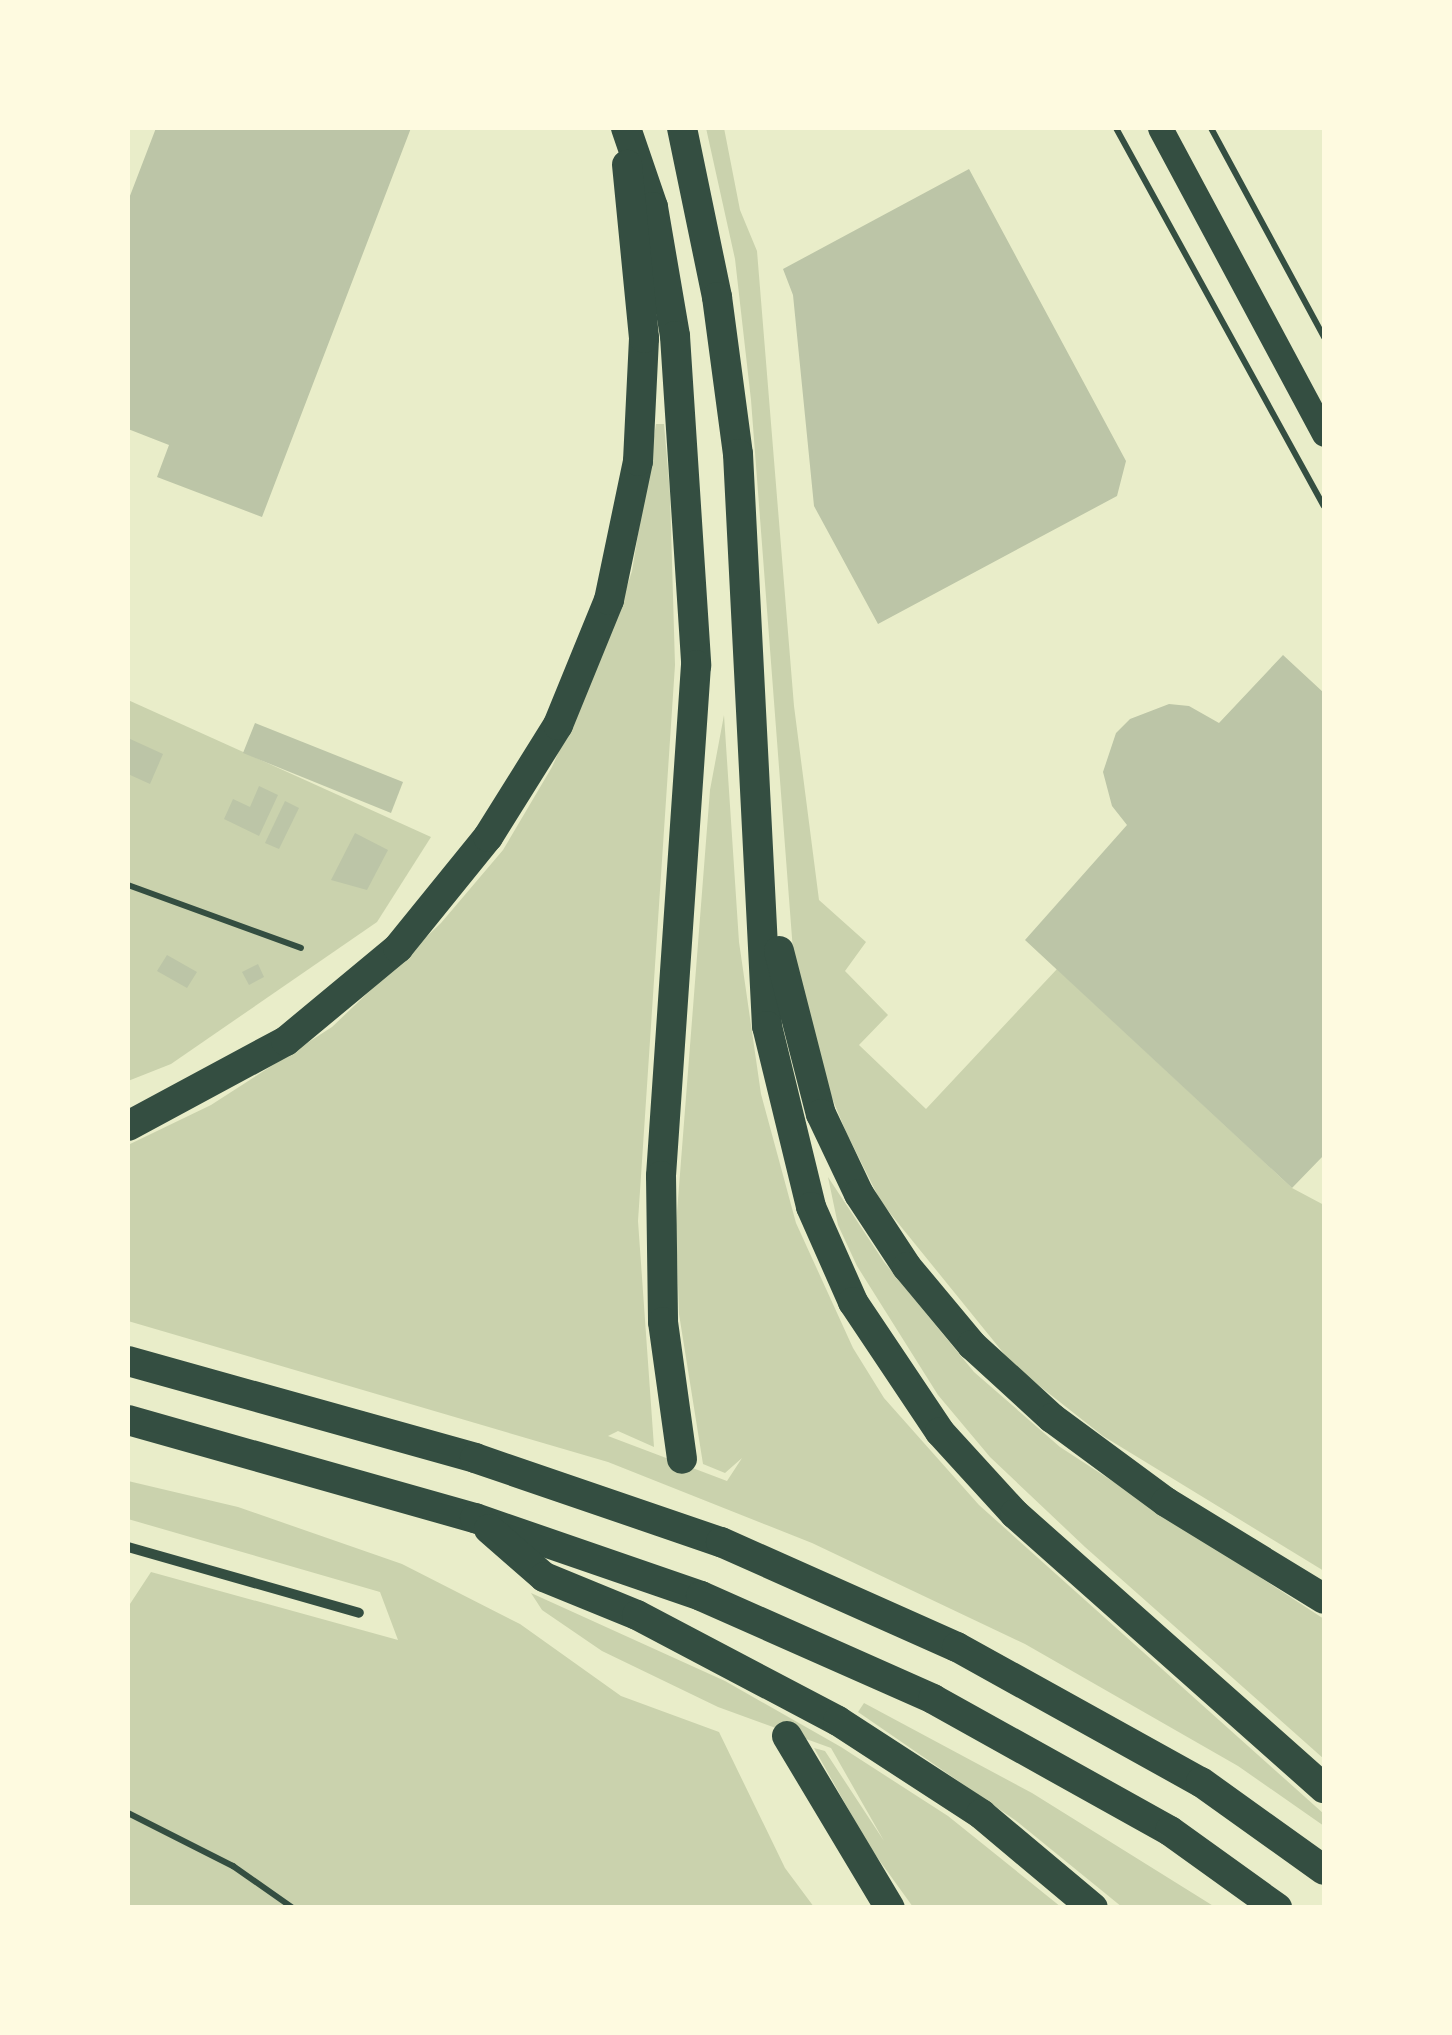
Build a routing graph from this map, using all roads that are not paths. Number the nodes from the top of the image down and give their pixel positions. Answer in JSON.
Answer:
{"nodes":[{"id":1,"x":624,"y":128,"type":"edge"},
{"id":2,"x":682,"y":128,"type":"edge"},
{"id":3,"x":1160,"y":128,"type":"edge"},
{"id":4,"x":1324,"y":434,"type":"edge"},
{"id":5,"x":764,"y":884,"type":"junction"},
{"id":6,"x":128,"y":1126,"type":"edge"},
{"id":7,"x":128,"y":1361,"type":"edge"},
{"id":8,"x":128,"y":1420,"type":"edge"},
{"id":9,"x":682,"y":1459,"type":"dead end"},
{"id":10,"x":475,"y":1518,"type":"junction"},
{"id":11,"x":128,"y":1547,"type":"edge"},
{"id":12,"x":1324,"y":1600,"type":"edge"},
{"id":13,"x":359,"y":1613,"type":"dead end"},
{"id":14,"x":787,"y":1736,"type":"dead end"},
{"id":15,"x":1324,"y":1788,"type":"edge"},
{"id":16,"x":1324,"y":1870,"type":"edge"},
{"id":17,"x":890,"y":1908,"type":"edge"},
{"id":18,"x":1094,"y":1908,"type":"edge"},
{"id":19,"x":1277,"y":1908,"type":"edge"}],
"edges":[{"from":1,"to":6,"type":"highway"},
{"from":1,"to":9,"type":"highway"},
{"from":2,"to":5,"type":"highway"},
{"from":3,"to":4,"type":"main road"},
{"from":5,"to":12,"type":"highway"},
{"from":5,"to":15,"type":"highway"},
{"from":7,"to":16,"type":"highway"},
{"from":8,"to":10,"type":"highway"},
{"from":10,"to":18,"type":"highway"},
{"from":10,"to":19,"type":"highway"},
{"from":11,"to":13,"type":"street"},
{"from":14,"to":17,"type":"highway"}]}
